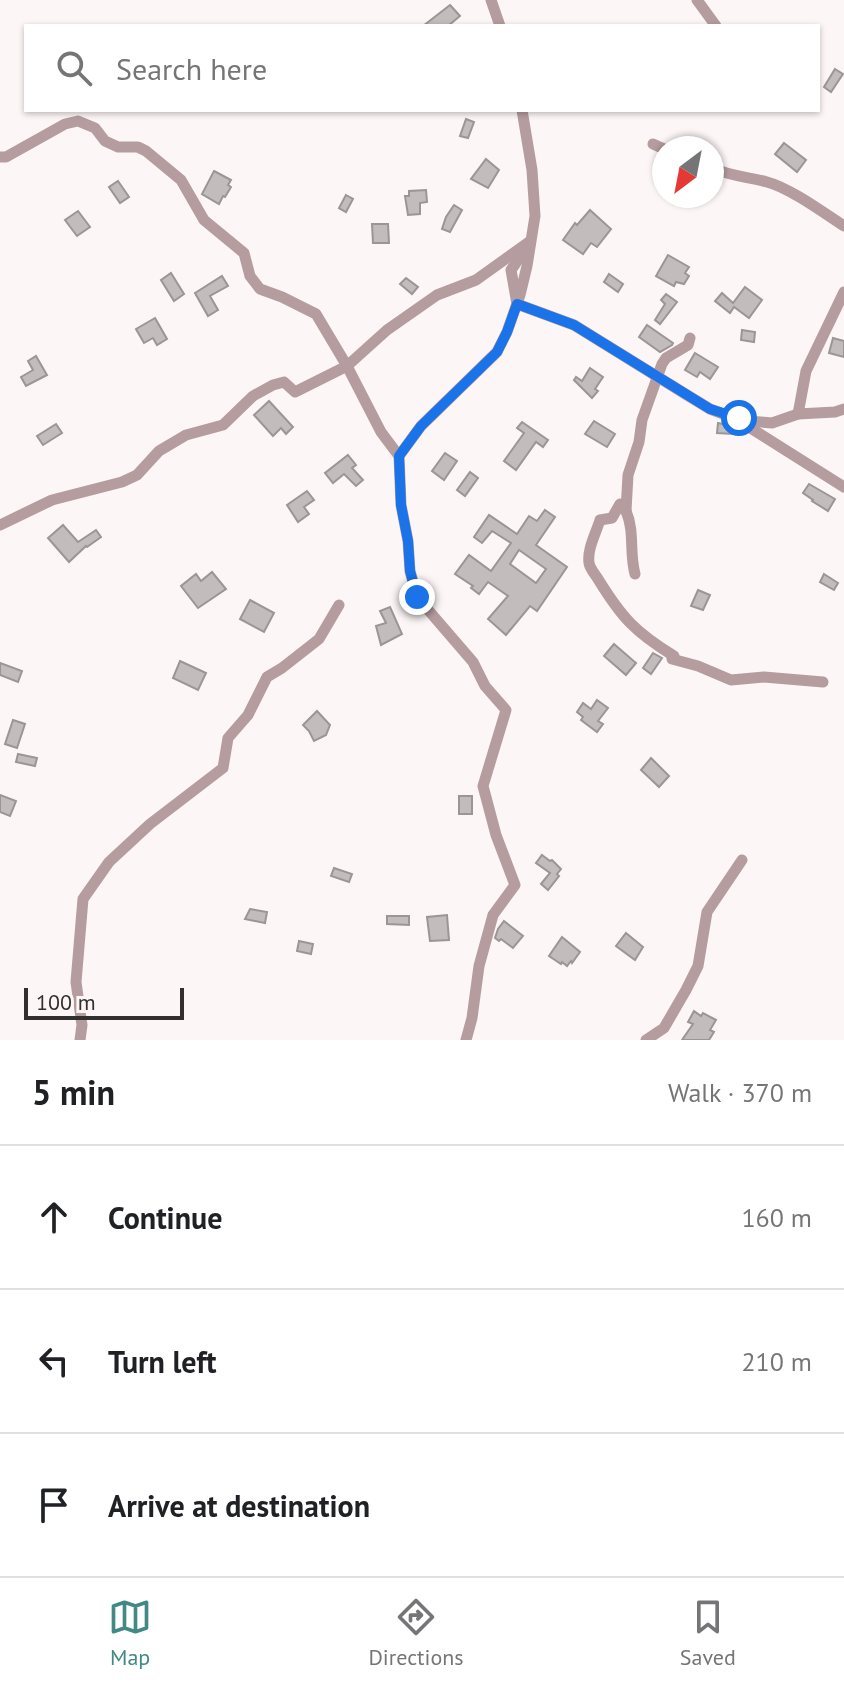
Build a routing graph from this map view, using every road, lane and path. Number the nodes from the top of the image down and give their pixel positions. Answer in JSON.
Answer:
{"nodes":[{"id":1,"x":491,"y":0,"type":"edge"},
{"id":2,"x":697,"y":0,"type":"edge"},
{"id":3,"x":499,"y":24,"type":"edge"},
{"id":4,"x":715,"y":24,"type":"edge"},
{"id":5,"x":522,"y":112,"type":"edge"},
{"id":6,"x":0,"y":157,"type":"edge"},
{"id":7,"x":724,"y":173,"type":"edge"},
{"id":8,"x":844,"y":226,"type":"edge"},
{"id":9,"x":529,"y":242,"type":"junction"},
{"id":10,"x":844,"y":292,"type":"edge"},
{"id":11,"x":517,"y":304,"type":"junction"},
{"id":12,"x":690,"y":338,"type":"dead end"},
{"id":13,"x":347,"y":366,"type":"junction"},
{"id":14,"x":658,"y":377,"type":"junction"},
{"id":15,"x":844,"y":409,"type":"edge"},
{"id":16,"x":798,"y":414,"type":"junction"},
{"id":17,"x":733,"y":417,"type":"junction"},
{"id":18,"x":399,"y":456,"type":"junction"},
{"id":19,"x":844,"y":487,"type":"edge"},
{"id":20,"x":626,"y":511,"type":"junction"},
{"id":21,"x":0,"y":525,"type":"edge"},
{"id":22,"x":635,"y":574,"type":"dead end"},
{"id":23,"x":339,"y":605,"type":"dead end"},
{"id":24,"x":823,"y":682,"type":"dead end"},
{"id":25,"x":742,"y":860,"type":"dead end"},
{"id":26,"x":80,"y":1040,"type":"edge"},
{"id":27,"x":466,"y":1040,"type":"edge"},
{"id":28,"x":646,"y":1040,"type":"edge"}],
"edges":[{"from":1,"to":3,"type":"street"},
{"from":2,"to":4,"type":"street"},
{"from":5,"to":9,"type":"street"},
{"from":6,"to":13,"type":"street"},
{"from":7,"to":8,"type":"street"},
{"from":9,"to":11,"type":"street"},
{"from":9,"to":13,"type":"street"},
{"from":10,"to":16,"type":"street"},
{"from":11,"to":14,"type":"street"},
{"from":11,"to":18,"type":"street"},
{"from":12,"to":14,"type":"street"},
{"from":13,"to":18,"type":"street"},
{"from":13,"to":21,"type":"street"},
{"from":14,"to":17,"type":"street"},
{"from":14,"to":20,"type":"street"},
{"from":15,"to":16,"type":"street"},
{"from":16,"to":17,"type":"street"},
{"from":17,"to":19,"type":"street"},
{"from":18,"to":27,"type":"street"},
{"from":20,"to":22,"type":"street"},
{"from":20,"to":24,"type":"street"},
{"from":23,"to":26,"type":"street"},
{"from":25,"to":28,"type":"street"}]}
